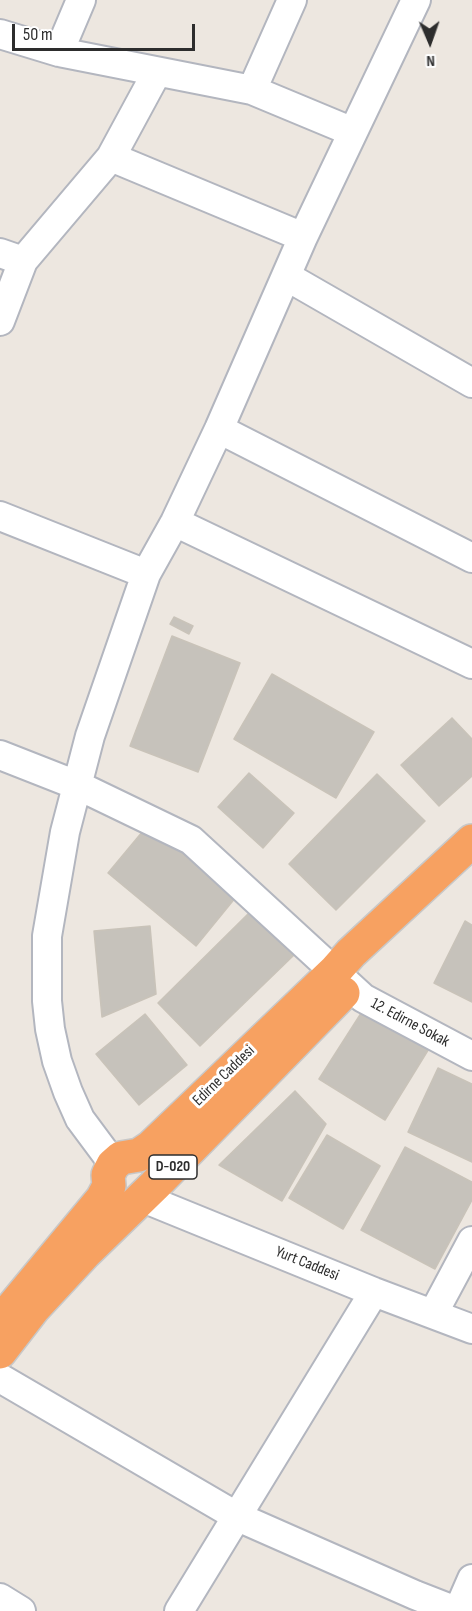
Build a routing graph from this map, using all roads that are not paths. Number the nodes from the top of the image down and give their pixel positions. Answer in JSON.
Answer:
{"nodes":[{"id":1,"x":81,"y":0,"type":"edge"},
{"id":2,"x":292,"y":0,"type":"edge"},
{"id":3,"x":416,"y":0,"type":"edge"},
{"id":4,"x":0,"y":34,"type":"edge"},
{"id":5,"x":59,"y":52,"type":"junction"},
{"id":6,"x":157,"y":72,"type":"junction"},
{"id":7,"x":252,"y":90,"type":"junction"},
{"id":8,"x":353,"y":132,"type":"junction"},
{"id":9,"x":111,"y":158,"type":"junction"},
{"id":10,"x":303,"y":237,"type":"junction"},
{"id":11,"x":12,"y":257,"type":"edge"},
{"id":12,"x":286,"y":276,"type":"junction"},
{"id":13,"x":0,"y":321,"type":"edge"},
{"id":14,"x":472,"y":384,"type":"edge"},
{"id":15,"x":219,"y":429,"type":"junction"},
{"id":16,"x":0,"y":516,"type":"edge"},
{"id":17,"x":174,"y":522,"type":"junction"},
{"id":18,"x":472,"y":558,"type":"edge"},
{"id":19,"x":146,"y":574,"type":"junction"},
{"id":20,"x":472,"y":664,"type":"edge"},
{"id":21,"x":0,"y":754,"type":"edge"},
{"id":22,"x":79,"y":786,"type":"junction"},
{"id":23,"x":472,"y":841,"type":"edge"},
{"id":24,"x":472,"y":861,"type":"edge"},
{"id":25,"x":343,"y":979,"type":"junction"},
{"id":26,"x":472,"y":1056,"type":"edge"},
{"id":27,"x":118,"y":1170,"type":"junction"},
{"id":28,"x":146,"y":1194,"type":"junction"},
{"id":29,"x":472,"y":1241,"type":"edge"},
{"id":30,"x":374,"y":1292,"type":"junction"},
{"id":31,"x":433,"y":1314,"type":"junction"},
{"id":32,"x":0,"y":1322,"type":"edge"},
{"id":33,"x":472,"y":1329,"type":"edge"},
{"id":34,"x":0,"y":1353,"type":"edge"},
{"id":35,"x":0,"y":1378,"type":"edge"},
{"id":36,"x":238,"y":1517,"type":"junction"},
{"id":37,"x":472,"y":1579,"type":"edge"},
{"id":38,"x":0,"y":1598,"type":"edge"},
{"id":39,"x":411,"y":1603,"type":"edge"},
{"id":40,"x":21,"y":1611,"type":"edge"},
{"id":41,"x":178,"y":1611,"type":"edge"},
{"id":42,"x":457,"y":1611,"type":"edge"}],
"edges":[{"from":1,"to":5,"type":"street"},
{"from":2,"to":7,"type":"street"},
{"from":3,"to":8,"type":"street"},
{"from":4,"to":5,"type":"street"},
{"from":5,"to":6,"type":"street"},
{"from":6,"to":7,"type":"street"},
{"from":6,"to":9,"type":"street"},
{"from":7,"to":8,"type":"street"},
{"from":8,"to":10,"type":"street"},
{"from":9,"to":10,"type":"street"},
{"from":9,"to":11,"type":"street"},
{"from":10,"to":12,"type":"street"},
{"from":11,"to":13,"type":"street"},
{"from":12,"to":14,"type":"street"},
{"from":12,"to":15,"type":"street"},
{"from":15,"to":17,"type":"street"},
{"from":15,"to":18,"type":"street"},
{"from":16,"to":19,"type":"street"},
{"from":17,"to":19,"type":"street"},
{"from":17,"to":20,"type":"street"},
{"from":19,"to":22,"type":"street"},
{"from":21,"to":22,"type":"street","name":"12. Edirne Sokak"},
{"from":22,"to":25,"type":"street","name":"12. Edirne Sokak"},
{"from":22,"to":27,"type":"street"},
{"from":23,"to":25,"type":"highway","name":"Edirne Caddesi"},
{"from":24,"to":25,"type":"highway","name":"Edirne Caddesi","number":"D-020"},
{"from":25,"to":26,"type":"street","name":"12. Edirne Sokak"},
{"from":25,"to":27,"type":"highway","name":"Edirne Caddesi"},
{"from":25,"to":28,"type":"highway","name":"Edirne Caddesi","number":"D-020"},
{"from":27,"to":28,"type":"highway"},
{"from":27,"to":28,"type":"highway"},
{"from":27,"to":32,"type":"highway","name":"Edirne Caddesi"},
{"from":28,"to":30,"type":"street","name":"Yurt Caddesi"},
{"from":28,"to":34,"type":"highway","name":"Edirne Caddesi","number":"D-020"},
{"from":29,"to":31,"type":"street"},
{"from":30,"to":31,"type":"street","name":"Yurt Caddesi"},
{"from":30,"to":36,"type":"street"},
{"from":31,"to":33,"type":"street","name":"Yurt Caddesi"},
{"from":35,"to":36,"type":"street"},
{"from":36,"to":39,"type":"street"},
{"from":36,"to":41,"type":"street"},
{"from":37,"to":42,"type":"street"},
{"from":38,"to":40,"type":"street"},
{"from":39,"to":42,"type":"street"}]}
